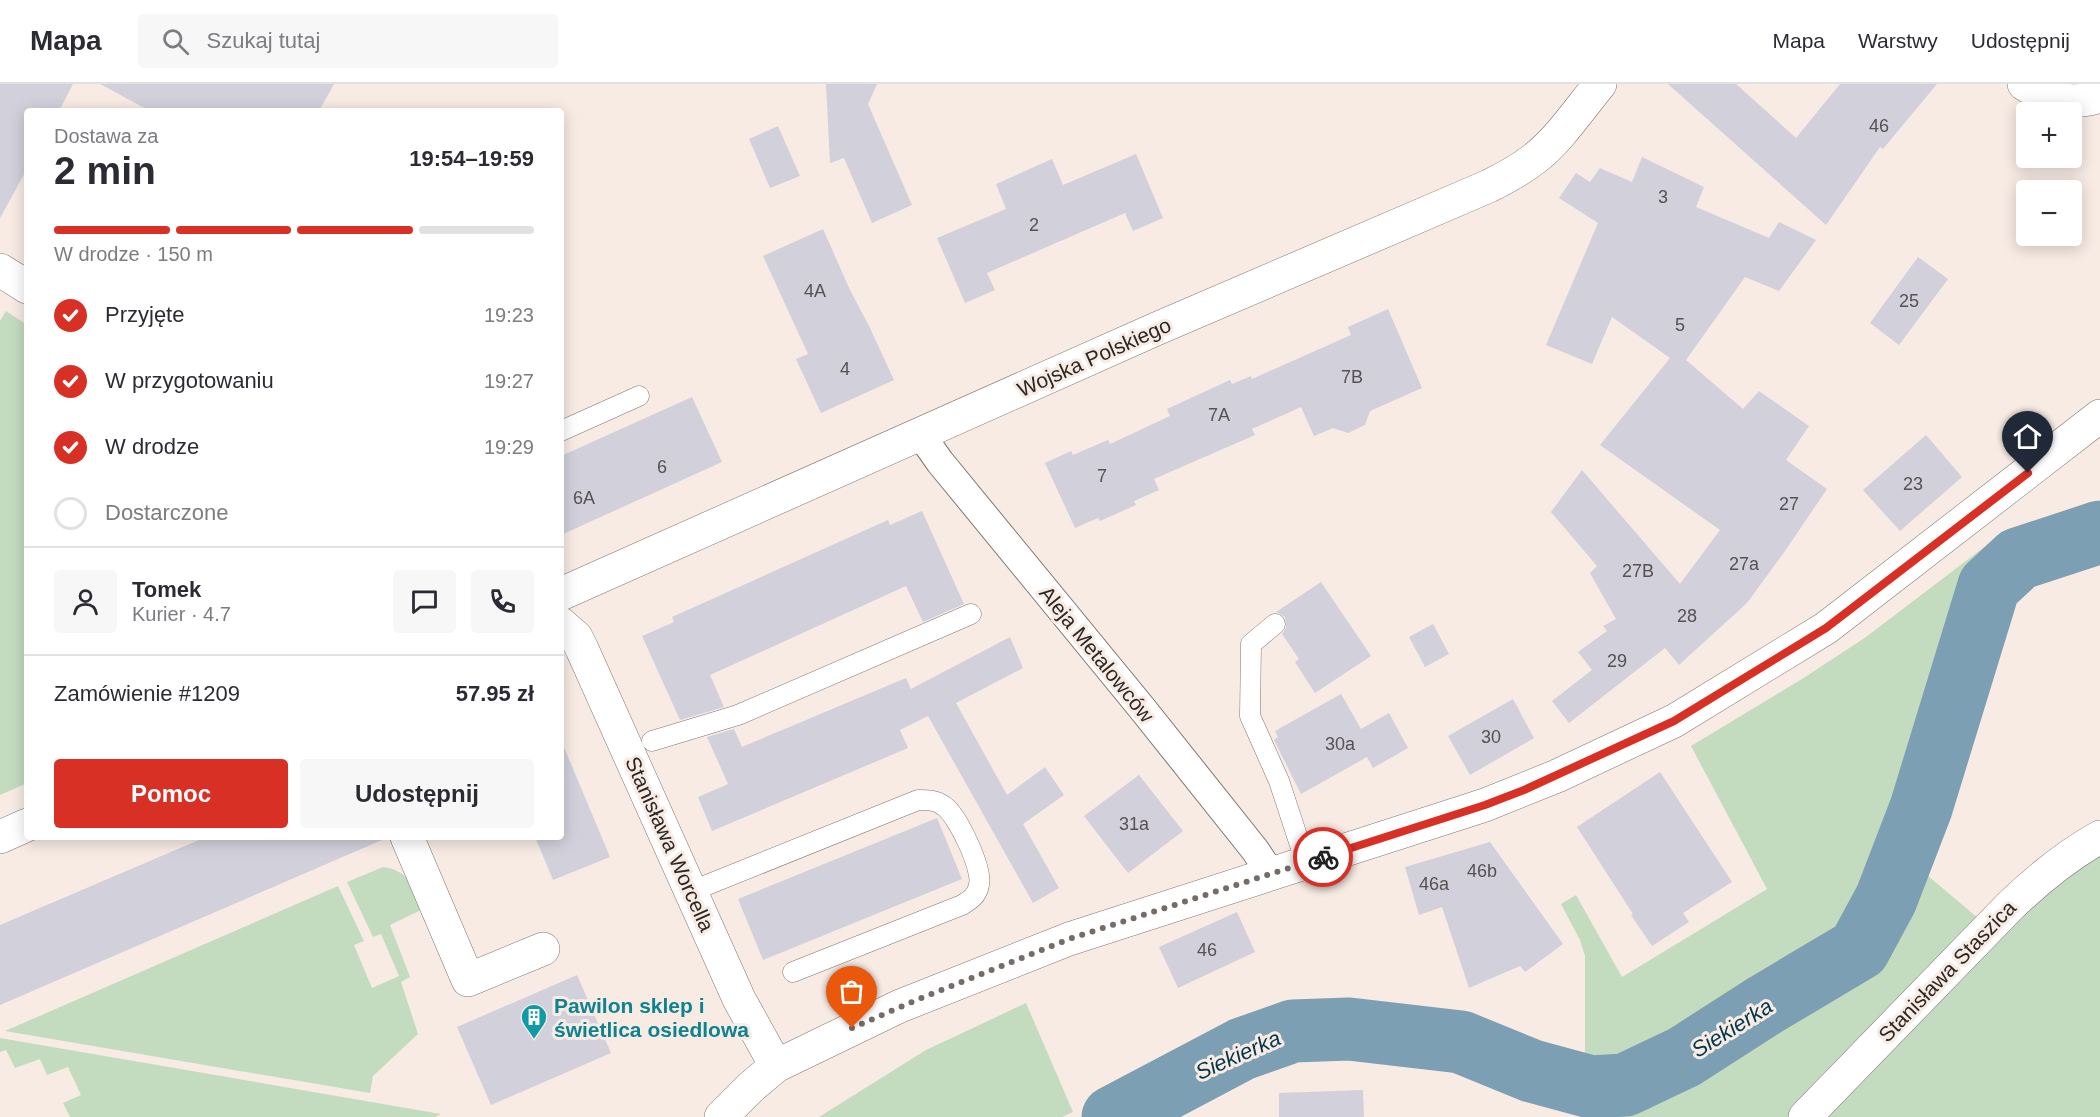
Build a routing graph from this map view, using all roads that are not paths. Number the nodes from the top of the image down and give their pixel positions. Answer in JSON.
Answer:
{"nodes":[{"id":1,"x":1600,"y":84,"type":"edge"},
{"id":2,"x":2024,"y":84,"type":"edge"},
{"id":3,"x":2100,"y":96,"type":"edge"},
{"id":4,"x":0,"y":270,"type":"edge"},
{"id":5,"x":24,"y":285,"type":"edge"},
{"id":6,"x":639,"y":396,"type":"dead end"},
{"id":7,"x":2100,"y":416,"type":"edge"},
{"id":8,"x":564,"y":430,"type":"edge"},
{"id":9,"x":921,"y":435,"type":"junction"},
{"id":10,"x":564,"y":593,"type":"edge"},
{"id":11,"x":971,"y":614,"type":"dead end"},
{"id":12,"x":1275,"y":624,"type":"dead end"},
{"id":13,"x":564,"y":627,"type":"edge"},
{"id":14,"x":652,"y":741,"type":"dead end"},
{"id":15,"x":24,"y":826,"type":"edge"},
{"id":16,"x":0,"y":837,"type":"edge"},
{"id":17,"x":2100,"y":837,"type":"edge"},
{"id":18,"x":408,"y":840,"type":"edge"},
{"id":19,"x":1306,"y":863,"type":"junction"},
{"id":20,"x":1271,"y":874,"type":"junction"},
{"id":21,"x":692,"y":891,"type":"junction"},
{"id":22,"x":543,"y":949,"type":"dead end"},
{"id":23,"x":793,"y":972,"type":"dead end"},
{"id":24,"x":776,"y":1066,"type":"junction"},
{"id":25,"x":721,"y":1117,"type":"edge"},
{"id":26,"x":1805,"y":1117,"type":"edge"}],
"edges":[{"from":1,"to":9,"type":"street","name":"Wojska Polskiego"},
{"from":2,"to":3,"type":"street"},
{"from":4,"to":5,"type":"street"},
{"from":6,"to":8,"type":"lane"},
{"from":7,"to":19,"type":"street"},
{"from":9,"to":10,"type":"street","name":"Wojska Polskiego"},
{"from":9,"to":20,"type":"street","name":"Aleja Metalowców"},
{"from":11,"to":14,"type":"lane"},
{"from":12,"to":19,"type":"lane"},
{"from":13,"to":21,"type":"street","name":"Stanisława Worcella"},
{"from":15,"to":16,"type":"street"},
{"from":17,"to":26,"type":"street","name":"Stanisława Staszica"},
{"from":18,"to":22,"type":"street"},
{"from":19,"to":20,"type":"street"},
{"from":20,"to":24,"type":"street"},
{"from":21,"to":23,"type":"lane"},
{"from":21,"to":24,"type":"street","name":"Stanisława Worcella"},
{"from":24,"to":25,"type":"street"}]}
